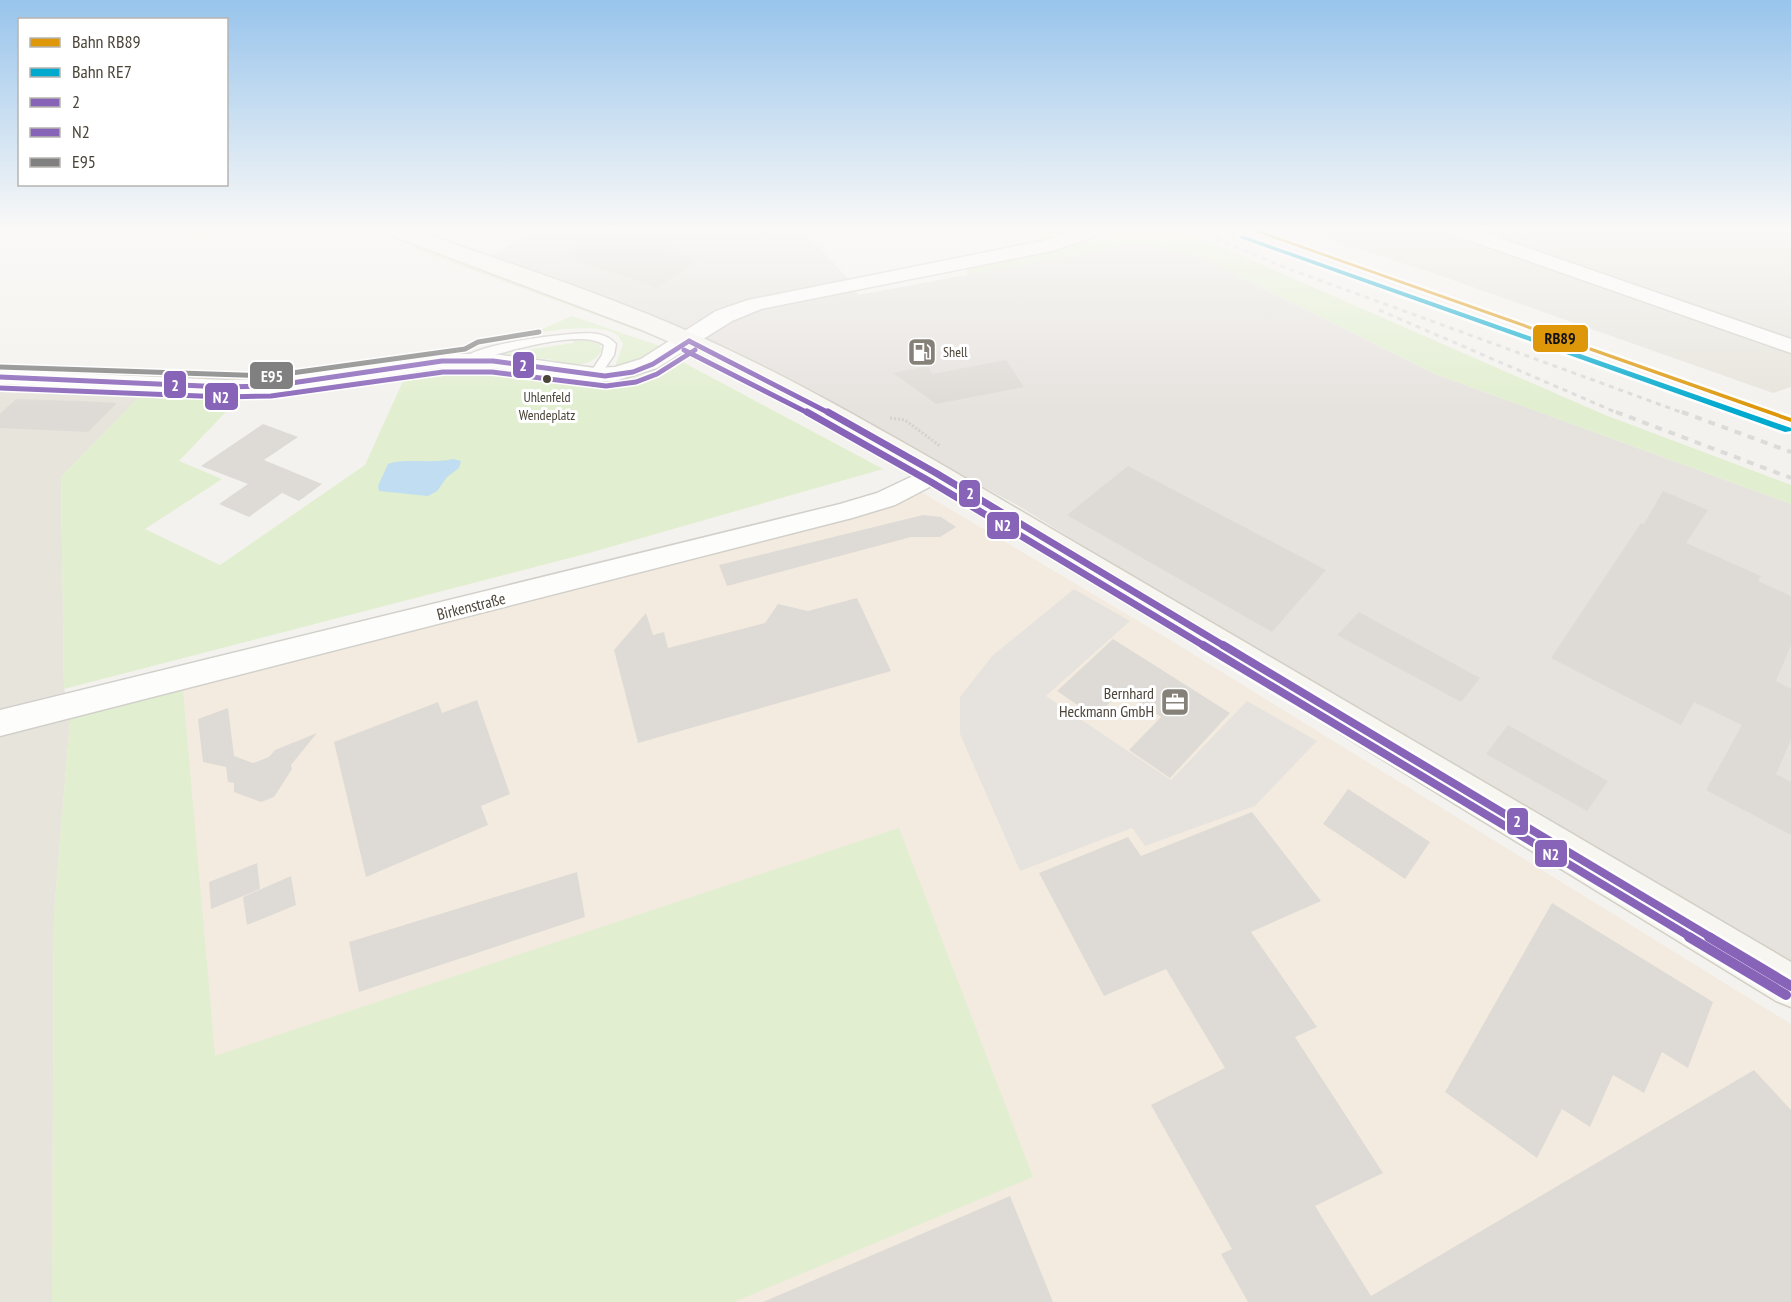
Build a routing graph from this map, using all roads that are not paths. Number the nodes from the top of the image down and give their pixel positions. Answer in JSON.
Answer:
{"nodes":[{"id":1,"x":553,"y":288,"type":"edge"},
{"id":2,"x":837,"y":288,"type":"edge"},
{"id":3,"x":1626,"y":288,"type":"edge"},
{"id":4,"x":689,"y":341,"type":"junction"},
{"id":5,"x":1791,"y":346,"type":"edge"},
{"id":6,"x":468,"y":359,"type":"junction"},
{"id":7,"x":595,"y":375,"type":"junction"},
{"id":8,"x":0,"y":377,"type":"edge"},
{"id":9,"x":936,"y":473,"type":"junction"},
{"id":10,"x":0,"y":723,"type":"edge"},
{"id":11,"x":1791,"y":986,"type":"edge"}],
"edges":[{"from":1,"to":4,"type":"main road"},
{"from":2,"to":4,"type":"street"},
{"from":3,"to":5,"type":"street"},
{"from":4,"to":7,"type":"street"},
{"from":4,"to":9,"type":"main road"},
{"from":6,"to":7,"type":"street"},
{"from":6,"to":7,"type":"lane"},
{"from":6,"to":8,"type":"street"},
{"from":9,"to":10,"type":"street","name":"Birkenstraße"},
{"from":9,"to":11,"type":"main road"}]}
